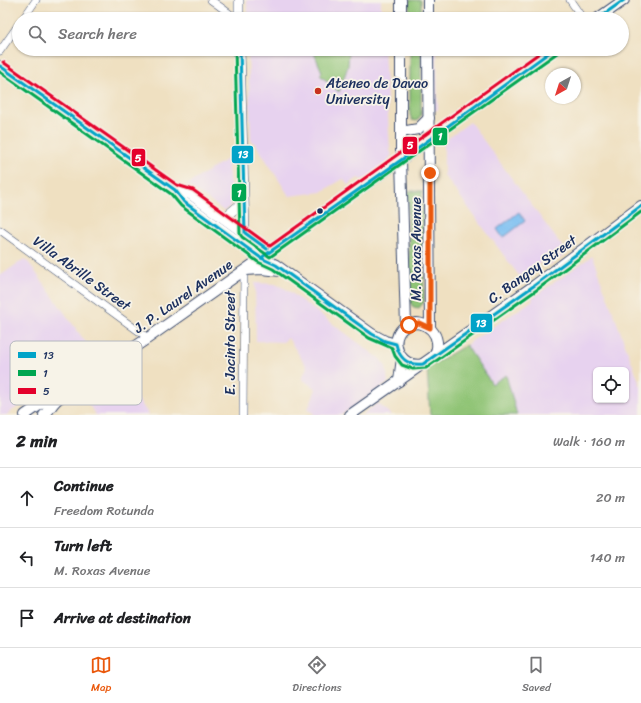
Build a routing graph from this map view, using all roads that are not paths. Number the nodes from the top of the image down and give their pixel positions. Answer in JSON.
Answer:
{"nodes":[{"id":1,"x":36,"y":0,"type":"edge"},
{"id":2,"x":211,"y":0,"type":"edge"},
{"id":3,"x":239,"y":0,"type":"edge"},
{"id":4,"x":401,"y":0,"type":"edge"},
{"id":5,"x":428,"y":0,"type":"edge"},
{"id":6,"x":570,"y":0,"type":"edge"},
{"id":7,"x":624,"y":0,"type":"edge"},
{"id":8,"x":28,"y":12,"type":"edge"},
{"id":9,"x":228,"y":12,"type":"edge"},
{"id":10,"x":238,"y":12,"type":"edge"},
{"id":11,"x":401,"y":12,"type":"edge"},
{"id":12,"x":428,"y":12,"type":"edge"},
{"id":13,"x":578,"y":12,"type":"edge"},
{"id":14,"x":607,"y":12,"type":"edge"},
{"id":15,"x":12,"y":34,"type":"edge"},
{"id":16,"x":0,"y":52,"type":"edge"},
{"id":17,"x":240,"y":56,"type":"edge"},
{"id":18,"x":401,"y":56,"type":"edge"},
{"id":19,"x":428,"y":56,"type":"edge"},
{"id":20,"x":544,"y":56,"type":"edge"},
{"id":21,"x":0,"y":66,"type":"edge"},
{"id":22,"x":429,"y":118,"type":"junction"},
{"id":23,"x":401,"y":132,"type":"junction"},
{"id":24,"x":429,"y":140,"type":"junction"},
{"id":25,"x":401,"y":160,"type":"junction"},
{"id":26,"x":175,"y":190,"type":"junction"},
{"id":27,"x":243,"y":202,"type":"junction"},
{"id":28,"x":641,"y":206,"type":"edge"},
{"id":29,"x":224,"y":218,"type":"junction"},
{"id":30,"x":0,"y":230,"type":"edge"},
{"id":31,"x":245,"y":233,"type":"junction"},
{"id":32,"x":244,"y":246,"type":"junction"},
{"id":33,"x":270,"y":252,"type":"junction"},
{"id":34,"x":261,"y":258,"type":"junction"},
{"id":35,"x":276,"y":265,"type":"junction"},
{"id":36,"x":246,"y":269,"type":"junction"},
{"id":37,"x":285,"y":272,"type":"junction"},
{"id":38,"x":406,"y":326,"type":"junction"},
{"id":39,"x":430,"y":328,"type":"junction"},
{"id":40,"x":148,"y":338,"type":"junction"},
{"id":41,"x":142,"y":342,"type":"edge"},
{"id":42,"x":396,"y":344,"type":"junction"},
{"id":43,"x":434,"y":356,"type":"junction"},
{"id":44,"x":402,"y":358,"type":"junction"},
{"id":45,"x":423,"y":364,"type":"junction"},
{"id":46,"x":399,"y":381,"type":"junction"},
{"id":47,"x":40,"y":405,"type":"edge"},
{"id":48,"x":51,"y":405,"type":"edge"},
{"id":49,"x":25,"y":415,"type":"edge"},
{"id":50,"x":44,"y":415,"type":"edge"},
{"id":51,"x":243,"y":415,"type":"edge"},
{"id":52,"x":350,"y":415,"type":"edge"}],
"edges":[{"from":1,"to":8,"type":"street"},
{"from":2,"to":9,"type":"street"},
{"from":3,"to":10,"type":"street"},
{"from":4,"to":11,"type":"main road"},
{"from":5,"to":12,"type":"main road"},
{"from":6,"to":13,"type":"street"},
{"from":7,"to":14,"type":"main road"},
{"from":15,"to":16,"type":"street"},
{"from":17,"to":27,"type":"street"},
{"from":18,"to":23,"type":"main road","name":"M. Roxas Avenue"},
{"from":19,"to":22,"type":"main road","name":"M. Roxas Avenue"},
{"from":20,"to":24,"type":"main road","name":"J. P. Laurel Avenue"},
{"from":21,"to":26,"type":"main road"},
{"from":22,"to":23,"type":"main road"},
{"from":22,"to":24,"type":"main road","name":"M. Roxas Avenue"},
{"from":23,"to":25,"type":"main road","name":"M. Roxas Avenue"},
{"from":24,"to":25,"type":"main road","name":"J. P. Laurel Avenue"},
{"from":24,"to":39,"type":"main road","name":"M. Roxas Avenue"},
{"from":25,"to":33,"type":"main road","name":"J. P. Laurel Avenue"},
{"from":25,"to":38,"type":"main road","name":"M. Roxas Avenue"},
{"from":26,"to":29,"type":"main road"},
{"from":26,"to":32,"type":"main road"},
{"from":27,"to":29,"type":"street"},
{"from":27,"to":31,"type":"street"},
{"from":28,"to":43,"type":"main road","name":"C. Bangoy Street"},
{"from":29,"to":31,"type":"main road"},
{"from":30,"to":40,"type":"street","name":"Villa Abrille Street"},
{"from":31,"to":33,"type":"main road"},
{"from":32,"to":34,"type":"main road"},
{"from":32,"to":36,"type":"main road"},
{"from":33,"to":34,"type":"main road","name":"J. P. Laurel Avenue"},
{"from":33,"to":35,"type":"main road"},
{"from":34,"to":35,"type":"main road"},
{"from":34,"to":36,"type":"main road","name":"J. P. Laurel Avenue"},
{"from":35,"to":37,"type":"main road"},
{"from":36,"to":37,"type":"main road"},
{"from":36,"to":40,"type":"main road","name":"J. P. Laurel Avenue"},
{"from":36,"to":51,"type":"street","name":"E. Jacinto Street"},
{"from":37,"to":42,"type":"main road"},
{"from":38,"to":39,"type":"main road"},
{"from":38,"to":42,"type":"main road"},
{"from":39,"to":43,"type":"main road"},
{"from":40,"to":41,"type":"main road","name":"J. P. Laurel Avenue"},
{"from":42,"to":44,"type":"main road"},
{"from":43,"to":45,"type":"main road","name":"C. Bangoy Street"},
{"from":44,"to":45,"type":"main road"},
{"from":44,"to":46,"type":"main road"},
{"from":45,"to":46,"type":"main road","name":"C. Bangoy Street"},
{"from":46,"to":52,"type":"main road","name":"C. Bangoy Street"},
{"from":47,"to":49,"type":"main road","name":"J. P. Laurel Avenue"},
{"from":48,"to":50,"type":"main road","name":"J. P. Laurel Avenue"}]}
